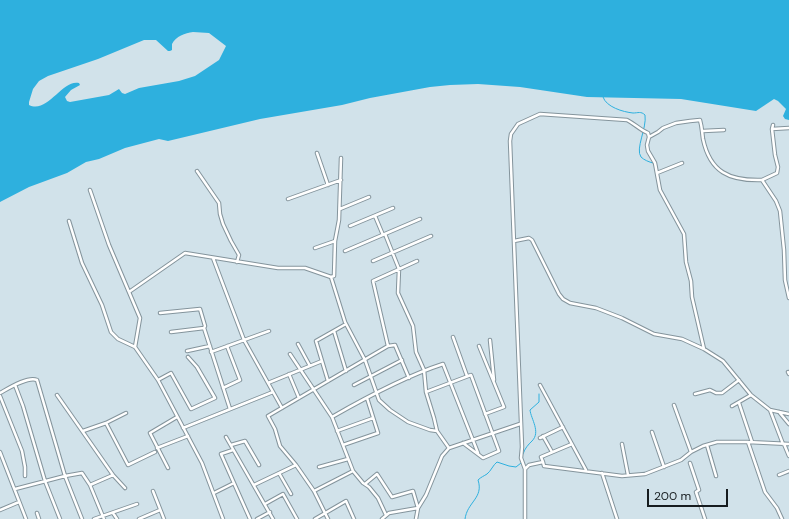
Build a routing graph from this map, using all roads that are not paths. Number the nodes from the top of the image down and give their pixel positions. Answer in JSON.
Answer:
{"nodes":[{"id":1,"x":772,"y":125,"type":"dead end"},
{"id":2,"x":789,"y":128,"type":"edge"},
{"id":3,"x":772,"y":129,"type":"junction"},
{"id":4,"x":724,"y":130,"type":"dead end"},
{"id":5,"x":703,"y":131,"type":"junction"},
{"id":6,"x":649,"y":136,"type":"junction"},
{"id":7,"x":317,"y":154,"type":"dead end"},
{"id":8,"x":341,"y":158,"type":"dead end"},
{"id":9,"x":682,"y":164,"type":"dead end"},
{"id":10,"x":197,"y":171,"type":"dead end"},
{"id":11,"x":657,"y":173,"type":"junction"},
{"id":12,"x":341,"y":180,"type":"junction"},
{"id":13,"x":762,"y":180,"type":"junction"},
{"id":14,"x":328,"y":185,"type":"junction"},
{"id":15,"x":90,"y":190,"type":"dead end"},
{"id":16,"x":369,"y":197,"type":"dead end"},
{"id":17,"x":288,"y":199,"type":"dead end"},
{"id":18,"x":393,"y":208,"type":"dead end"},
{"id":19,"x":340,"y":209,"type":"junction"},
{"id":20,"x":375,"y":216,"type":"junction"},
{"id":21,"x":420,"y":219,"type":"dead end"},
{"id":22,"x":69,"y":221,"type":"dead end"},
{"id":23,"x":350,"y":226,"type":"dead end"},
{"id":24,"x":384,"y":235,"type":"junction"},
{"id":25,"x":431,"y":236,"type":"dead end"},
{"id":26,"x":335,"y":241,"type":"junction"},
{"id":27,"x":514,"y":241,"type":"junction"},
{"id":28,"x":315,"y":248,"type":"dead end"},
{"id":29,"x":784,"y":250,"type":"junction"},
{"id":30,"x":789,"y":250,"type":"edge"},
{"id":31,"x":345,"y":251,"type":"dead end"},
{"id":32,"x":392,"y":252,"type":"junction"},
{"id":33,"x":213,"y":258,"type":"junction"},
{"id":34,"x":372,"y":261,"type":"dead end"},
{"id":35,"x":417,"y":261,"type":"dead end"},
{"id":36,"x":237,"y":262,"type":"junction"},
{"id":37,"x":399,"y":269,"type":"junction"},
{"id":38,"x":331,"y":277,"type":"junction"},
{"id":39,"x":129,"y":292,"type":"junction"},
{"id":40,"x":789,"y":298,"type":"edge"},
{"id":41,"x":160,"y":313,"type":"dead end"},
{"id":42,"x":346,"y":324,"type":"junction"},
{"id":43,"x":204,"y":328,"type":"junction"},
{"id":44,"x":269,"y":331,"type":"dead end"},
{"id":45,"x":334,"y":331,"type":"junction"},
{"id":46,"x":171,"y":332,"type":"dead end"},
{"id":47,"x":453,"y":337,"type":"dead end"},
{"id":48,"x":244,"y":340,"type":"junction"},
{"id":49,"x":490,"y":340,"type":"dead end"},
{"id":50,"x":298,"y":344,"type":"dead end"},
{"id":51,"x":210,"y":346,"type":"junction"},
{"id":52,"x":227,"y":346,"type":"junction"},
{"id":53,"x":388,"y":346,"type":"junction"},
{"id":54,"x":479,"y":346,"type":"dead end"},
{"id":55,"x":135,"y":347,"type":"junction"},
{"id":56,"x":704,"y":349,"type":"junction"},
{"id":57,"x":187,"y":351,"type":"dead end"},
{"id":58,"x":211,"y":352,"type":"junction"},
{"id":59,"x":290,"y":354,"type":"dead end"},
{"id":60,"x":188,"y":357,"type":"dead end"},
{"id":61,"x":365,"y":360,"type":"junction"},
{"id":62,"x":402,"y":360,"type":"junction"},
{"id":63,"x":322,"y":361,"type":"junction"},
{"id":64,"x":310,"y":366,"type":"junction"},
{"id":65,"x":301,"y":370,"type":"junction"},
{"id":66,"x":424,"y":370,"type":"junction"},
{"id":67,"x":346,"y":371,"type":"junction"},
{"id":68,"x":289,"y":374,"type":"junction"},
{"id":69,"x":371,"y":376,"type":"junction"},
{"id":70,"x":467,"y":376,"type":"junction"},
{"id":71,"x":409,"y":378,"type":"junction"},
{"id":72,"x":158,"y":380,"type":"junction"},
{"id":73,"x":739,"y":380,"type":"junction"},
{"id":74,"x":328,"y":381,"type":"junction"},
{"id":75,"x":494,"y":382,"type":"junction"},
{"id":76,"x":268,"y":383,"type":"junction"},
{"id":77,"x":450,"y":383,"type":"junction"},
{"id":78,"x":15,"y":385,"type":"junction"},
{"id":79,"x":354,"y":385,"type":"dead end"},
{"id":80,"x":540,"y":385,"type":"dead end"},
{"id":81,"x":223,"y":388,"type":"junction"},
{"id":82,"x":314,"y":390,"type":"junction"},
{"id":83,"x":273,"y":392,"type":"junction"},
{"id":84,"x":426,"y":392,"type":"junction"},
{"id":85,"x":0,"y":394,"type":"edge"},
{"id":86,"x":376,"y":394,"type":"junction"},
{"id":87,"x":695,"y":394,"type":"dead end"},
{"id":88,"x":57,"y":395,"type":"dead end"},
{"id":89,"x":751,"y":395,"type":"junction"},
{"id":90,"x":299,"y":398,"type":"junction"},
{"id":91,"x":368,"y":398,"type":"junction"},
{"id":92,"x":739,"y":403,"type":"junction"},
{"id":93,"x":674,"y":405,"type":"dead end"},
{"id":94,"x":732,"y":406,"type":"dead end"},
{"id":95,"x":282,"y":408,"type":"junction"},
{"id":96,"x":230,"y":410,"type":"junction"},
{"id":97,"x":770,"y":410,"type":"junction"},
{"id":98,"x":778,"y":412,"type":"junction"},
{"id":99,"x":126,"y":413,"type":"dead end"},
{"id":100,"x":485,"y":414,"type":"junction"},
{"id":101,"x":789,"y":414,"type":"edge"},
{"id":102,"x":178,"y":417,"type":"junction"},
{"id":103,"x":332,"y":417,"type":"junction"},
{"id":104,"x":373,"y":418,"type":"junction"},
{"id":105,"x":106,"y":423,"type":"junction"},
{"id":106,"x":520,"y":424,"type":"junction"},
{"id":107,"x":789,"y":424,"type":"edge"},
{"id":108,"x":563,"y":427,"type":"junction"},
{"id":109,"x":183,"y":428,"type":"junction"},
{"id":110,"x":437,"y":430,"type":"junction"},
{"id":111,"x":83,"y":431,"type":"junction"},
{"id":112,"x":337,"y":431,"type":"junction"},
{"id":113,"x":652,"y":432,"type":"dead end"},
{"id":114,"x":492,"y":433,"type":"junction"},
{"id":115,"x":188,"y":436,"type":"junction"},
{"id":116,"x":544,"y":436,"type":"junction"},
{"id":117,"x":226,"y":437,"type":"dead end"},
{"id":118,"x":540,"y":438,"type":"dead end"},
{"id":119,"x":472,"y":440,"type":"junction"},
{"id":120,"x":748,"y":442,"type":"junction"},
{"id":121,"x":463,"y":443,"type":"junction"},
{"id":122,"x":752,"y":443,"type":"junction"},
{"id":123,"x":572,"y":444,"type":"junction"},
{"id":124,"x":622,"y":444,"type":"dead end"},
{"id":125,"x":784,"y":444,"type":"junction"},
{"id":126,"x":789,"y":444,"type":"edge"},
{"id":127,"x":231,"y":445,"type":"junction"},
{"id":128,"x":343,"y":445,"type":"junction"},
{"id":129,"x":707,"y":445,"type":"junction"},
{"id":130,"x":157,"y":448,"type":"junction"},
{"id":131,"x":449,"y":448,"type":"junction"},
{"id":132,"x":234,"y":450,"type":"junction"},
{"id":133,"x":0,"y":452,"type":"edge"},
{"id":134,"x":155,"y":452,"type":"dead end"},
{"id":135,"x":552,"y":452,"type":"junction"},
{"id":136,"x":691,"y":452,"type":"junction"},
{"id":137,"x":478,"y":454,"type":"junction"},
{"id":138,"x":789,"y":456,"type":"edge"},
{"id":139,"x":348,"y":459,"type":"junction"},
{"id":140,"x":542,"y":462,"type":"junction"},
{"id":141,"x":690,"y":463,"type":"dead end"},
{"id":142,"x":259,"y":465,"type":"dead end"},
{"id":143,"x":296,"y":465,"type":"junction"},
{"id":144,"x":319,"y":467,"type":"dead end"},
{"id":145,"x":664,"y":467,"type":"junction"},
{"id":146,"x":168,"y":468,"type":"dead end"},
{"id":147,"x":525,"y":468,"type":"junction"},
{"id":148,"x":353,"y":471,"type":"junction"},
{"id":149,"x":586,"y":471,"type":"junction"},
{"id":150,"x":789,"y":471,"type":"edge"},
{"id":151,"x":279,"y":473,"type":"junction"},
{"id":152,"x":602,"y":473,"type":"junction"},
{"id":153,"x":628,"y":475,"type":"junction"},
{"id":154,"x":779,"y":475,"type":"dead end"},
{"id":155,"x":25,"y":476,"type":"dead end"},
{"id":156,"x":65,"y":476,"type":"junction"},
{"id":157,"x":113,"y":476,"type":"junction"},
{"id":158,"x":716,"y":476,"type":"dead end"},
{"id":159,"x":45,"y":481,"type":"junction"},
{"id":160,"x":234,"y":483,"type":"junction"},
{"id":161,"x":365,"y":484,"type":"junction"},
{"id":162,"x":90,"y":485,"type":"junction"},
{"id":163,"x":254,"y":486,"type":"junction"},
{"id":164,"x":125,"y":488,"type":"dead end"},
{"id":165,"x":15,"y":489,"type":"junction"},
{"id":166,"x":314,"y":491,"type":"junction"},
{"id":167,"x":153,"y":492,"type":"dead end"},
{"id":168,"x":214,"y":493,"type":"junction"},
{"id":169,"x":292,"y":494,"type":"dead end"},
{"id":170,"x":19,"y":502,"type":"junction"},
{"id":171,"x":137,"y":504,"type":"dead end"},
{"id":172,"x":265,"y":504,"type":"junction"},
{"id":173,"x":418,"y":508,"type":"junction"},
{"id":174,"x":0,"y":510,"type":"edge"},
{"id":175,"x":160,"y":510,"type":"junction"},
{"id":176,"x":270,"y":512,"type":"junction"},
{"id":177,"x":37,"y":513,"type":"dead end"},
{"id":178,"x":113,"y":513,"type":"junction"},
{"id":179,"x":325,"y":513,"type":"junction"},
{"id":180,"x":386,"y":515,"type":"junction"},
{"id":181,"x":103,"y":516,"type":"junction"},
{"id":182,"x":26,"y":519,"type":"edge"},
{"id":183,"x":39,"y":519,"type":"edge"},
{"id":184,"x":60,"y":519,"type":"edge"},
{"id":185,"x":82,"y":519,"type":"edge"},
{"id":186,"x":94,"y":519,"type":"edge"},
{"id":187,"x":104,"y":519,"type":"edge"},
{"id":188,"x":117,"y":519,"type":"edge"},
{"id":189,"x":139,"y":519,"type":"edge"},
{"id":190,"x":164,"y":519,"type":"edge"},
{"id":191,"x":223,"y":519,"type":"edge"},
{"id":192,"x":250,"y":519,"type":"edge"},
{"id":193,"x":256,"y":519,"type":"edge"},
{"id":194,"x":273,"y":519,"type":"edge"},
{"id":195,"x":297,"y":519,"type":"edge"},
{"id":196,"x":315,"y":519,"type":"edge"},
{"id":197,"x":328,"y":519,"type":"edge"},
{"id":198,"x":354,"y":519,"type":"edge"},
{"id":199,"x":382,"y":519,"type":"edge"},
{"id":200,"x":416,"y":519,"type":"edge"},
{"id":201,"x":525,"y":519,"type":"edge"},
{"id":202,"x":617,"y":519,"type":"edge"},
{"id":203,"x":705,"y":519,"type":"edge"},
{"id":204,"x":782,"y":519,"type":"edge"}],
"edges":[{"from":1,"to":3,"type":"street"},
{"from":2,"to":3,"type":"street"},
{"from":3,"to":13,"type":"street"},
{"from":4,"to":5,"type":"street"},
{"from":5,"to":6,"type":"street"},
{"from":5,"to":13,"type":"street"},
{"from":6,"to":11,"type":"street"},
{"from":6,"to":27,"type":"street"},
{"from":7,"to":14,"type":"street"},
{"from":8,"to":12,"type":"street"},
{"from":9,"to":11,"type":"street"},
{"from":10,"to":36,"type":"street"},
{"from":11,"to":56,"type":"street"},
{"from":12,"to":14,"type":"street"},
{"from":12,"to":19,"type":"street"},
{"from":13,"to":29,"type":"street"},
{"from":14,"to":17,"type":"street"},
{"from":15,"to":39,"type":"street"},
{"from":16,"to":19,"type":"street"},
{"from":18,"to":20,"type":"street"},
{"from":19,"to":26,"type":"street"},
{"from":20,"to":23,"type":"street"},
{"from":20,"to":24,"type":"street"},
{"from":21,"to":24,"type":"street"},
{"from":22,"to":55,"type":"street"},
{"from":24,"to":31,"type":"street"},
{"from":24,"to":32,"type":"street"},
{"from":25,"to":32,"type":"street"},
{"from":26,"to":28,"type":"street"},
{"from":26,"to":38,"type":"street"},
{"from":27,"to":56,"type":"street"},
{"from":27,"to":106,"type":"street"},
{"from":29,"to":30,"type":"street"},
{"from":29,"to":40,"type":"street"},
{"from":32,"to":34,"type":"street"},
{"from":32,"to":37,"type":"street"},
{"from":33,"to":36,"type":"street"},
{"from":33,"to":39,"type":"street"},
{"from":33,"to":48,"type":"street"},
{"from":35,"to":37,"type":"street"},
{"from":36,"to":38,"type":"street"},
{"from":37,"to":53,"type":"street"},
{"from":37,"to":66,"type":"street"},
{"from":38,"to":42,"type":"street"},
{"from":39,"to":55,"type":"street"},
{"from":41,"to":43,"type":"street"},
{"from":42,"to":45,"type":"street"},
{"from":42,"to":61,"type":"street"},
{"from":43,"to":46,"type":"street"},
{"from":43,"to":51,"type":"street"},
{"from":44,"to":48,"type":"street"},
{"from":45,"to":63,"type":"street"},
{"from":45,"to":67,"type":"street"},
{"from":47,"to":70,"type":"street"},
{"from":48,"to":52,"type":"street"},
{"from":48,"to":76,"type":"street"},
{"from":49,"to":75,"type":"street"},
{"from":50,"to":64,"type":"street"},
{"from":51,"to":57,"type":"street"},
{"from":51,"to":58,"type":"street"},
{"from":52,"to":58,"type":"street"},
{"from":52,"to":81,"type":"street"},
{"from":53,"to":61,"type":"street"},
{"from":53,"to":62,"type":"street"},
{"from":54,"to":75,"type":"street"},
{"from":55,"to":72,"type":"street"},
{"from":56,"to":73,"type":"street"},
{"from":58,"to":81,"type":"street"},
{"from":59,"to":65,"type":"street"},
{"from":60,"to":72,"type":"street"},
{"from":61,"to":67,"type":"street"},
{"from":61,"to":69,"type":"street"},
{"from":62,"to":69,"type":"street"},
{"from":62,"to":71,"type":"street"},
{"from":63,"to":64,"type":"street"},
{"from":63,"to":74,"type":"street"},
{"from":64,"to":65,"type":"street"},
{"from":65,"to":68,"type":"street"},
{"from":65,"to":82,"type":"street"},
{"from":66,"to":71,"type":"street"},
{"from":66,"to":77,"type":"street"},
{"from":66,"to":84,"type":"street"},
{"from":67,"to":74,"type":"street"},
{"from":68,"to":76,"type":"street"},
{"from":68,"to":90,"type":"street"},
{"from":69,"to":79,"type":"street"},
{"from":69,"to":86,"type":"street"},
{"from":70,"to":77,"type":"street"},
{"from":70,"to":100,"type":"street"},
{"from":71,"to":86,"type":"street"},
{"from":72,"to":102,"type":"street"},
{"from":73,"to":87,"type":"street"},
{"from":73,"to":89,"type":"street"},
{"from":74,"to":82,"type":"street"},
{"from":75,"to":100,"type":"street"},
{"from":76,"to":83,"type":"street"},
{"from":77,"to":84,"type":"street"},
{"from":77,"to":119,"type":"street"},
{"from":78,"to":85,"type":"street"},
{"from":78,"to":156,"type":"street"},
{"from":78,"to":159,"type":"street"},
{"from":80,"to":108,"type":"street"},
{"from":81,"to":96,"type":"street"},
{"from":82,"to":90,"type":"street"},
{"from":82,"to":103,"type":"street"},
{"from":83,"to":95,"type":"street"},
{"from":83,"to":96,"type":"street"},
{"from":84,"to":110,"type":"street"},
{"from":85,"to":155,"type":"street"},
{"from":86,"to":91,"type":"street"},
{"from":86,"to":110,"type":"street"},
{"from":88,"to":111,"type":"street"},
{"from":89,"to":92,"type":"street"},
{"from":89,"to":97,"type":"street"},
{"from":90,"to":95,"type":"street"},
{"from":91,"to":103,"type":"street"},
{"from":91,"to":104,"type":"street"},
{"from":92,"to":94,"type":"street"},
{"from":92,"to":122,"type":"street"},
{"from":93,"to":136,"type":"street"},
{"from":95,"to":143,"type":"street"},
{"from":96,"to":109,"type":"street"},
{"from":97,"to":98,"type":"street"},
{"from":97,"to":125,"type":"street"},
{"from":98,"to":101,"type":"street"},
{"from":98,"to":107,"type":"street"},
{"from":99,"to":105,"type":"street"},
{"from":100,"to":114,"type":"street"},
{"from":102,"to":109,"type":"street"},
{"from":102,"to":130,"type":"street"},
{"from":103,"to":112,"type":"street"},
{"from":104,"to":112,"type":"street"},
{"from":104,"to":128,"type":"street"},
{"from":105,"to":111,"type":"street"},
{"from":105,"to":134,"type":"street"},
{"from":106,"to":114,"type":"street"},
{"from":106,"to":147,"type":"street"},
{"from":108,"to":116,"type":"street"},
{"from":108,"to":123,"type":"street"},
{"from":109,"to":115,"type":"street"},
{"from":110,"to":131,"type":"street"},
{"from":111,"to":157,"type":"street"},
{"from":112,"to":128,"type":"street"},
{"from":113,"to":145,"type":"street"},
{"from":114,"to":119,"type":"street"},
{"from":114,"to":137,"type":"street"},
{"from":115,"to":130,"type":"street"},
{"from":115,"to":168,"type":"street"},
{"from":116,"to":118,"type":"street"},
{"from":116,"to":135,"type":"street"},
{"from":117,"to":127,"type":"street"},
{"from":119,"to":121,"type":"street"},
{"from":119,"to":137,"type":"street"},
{"from":120,"to":122,"type":"street"},
{"from":120,"to":129,"type":"street"},
{"from":120,"to":204,"type":"street"},
{"from":121,"to":131,"type":"street"},
{"from":121,"to":137,"type":"street"},
{"from":122,"to":125,"type":"street"},
{"from":123,"to":135,"type":"street"},
{"from":123,"to":149,"type":"street"},
{"from":124,"to":153,"type":"street"},
{"from":125,"to":126,"type":"street"},
{"from":125,"to":138,"type":"street"},
{"from":127,"to":132,"type":"street"},
{"from":127,"to":142,"type":"street"},
{"from":128,"to":139,"type":"street"},
{"from":129,"to":136,"type":"street"},
{"from":129,"to":158,"type":"street"},
{"from":130,"to":146,"type":"street"},
{"from":131,"to":173,"type":"street"},
{"from":132,"to":160,"type":"street"},
{"from":132,"to":163,"type":"street"},
{"from":133,"to":165,"type":"street"},
{"from":135,"to":140,"type":"street"},
{"from":136,"to":145,"type":"street"},
{"from":139,"to":144,"type":"street"},
{"from":139,"to":148,"type":"street"},
{"from":140,"to":147,"type":"street"},
{"from":140,"to":149,"type":"street"},
{"from":141,"to":203,"type":"street"},
{"from":143,"to":151,"type":"street"},
{"from":143,"to":166,"type":"street"},
{"from":145,"to":153,"type":"street"},
{"from":147,"to":201,"type":"street"},
{"from":148,"to":161,"type":"street"},
{"from":148,"to":166,"type":"street"},
{"from":149,"to":152,"type":"street"},
{"from":150,"to":154,"type":"street"},
{"from":151,"to":163,"type":"street"},
{"from":151,"to":169,"type":"street"},
{"from":152,"to":153,"type":"street"},
{"from":152,"to":202,"type":"street"},
{"from":156,"to":159,"type":"street"},
{"from":156,"to":162,"type":"street"},
{"from":156,"to":185,"type":"street"},
{"from":157,"to":162,"type":"street"},
{"from":157,"to":164,"type":"street"},
{"from":159,"to":165,"type":"street"},
{"from":159,"to":184,"type":"street"},
{"from":160,"to":168,"type":"street"},
{"from":160,"to":192,"type":"street"},
{"from":161,"to":173,"type":"street"},
{"from":161,"to":180,"type":"street"},
{"from":162,"to":181,"type":"street"},
{"from":163,"to":172,"type":"street"},
{"from":165,"to":170,"type":"street"},
{"from":166,"to":179,"type":"street"},
{"from":167,"to":175,"type":"street"},
{"from":168,"to":191,"type":"street"},
{"from":170,"to":174,"type":"street"},
{"from":170,"to":182,"type":"street"},
{"from":171,"to":178,"type":"street"},
{"from":172,"to":176,"type":"street"},
{"from":172,"to":195,"type":"street"},
{"from":173,"to":180,"type":"street"},
{"from":173,"to":200,"type":"street"},
{"from":175,"to":189,"type":"street"},
{"from":175,"to":190,"type":"street"},
{"from":176,"to":193,"type":"street"},
{"from":176,"to":194,"type":"street"},
{"from":177,"to":183,"type":"street"},
{"from":178,"to":181,"type":"street"},
{"from":178,"to":188,"type":"street"},
{"from":179,"to":196,"type":"street"},
{"from":179,"to":197,"type":"street"},
{"from":179,"to":198,"type":"street"},
{"from":180,"to":199,"type":"street"},
{"from":181,"to":186,"type":"street"},
{"from":181,"to":187,"type":"street"}]}
